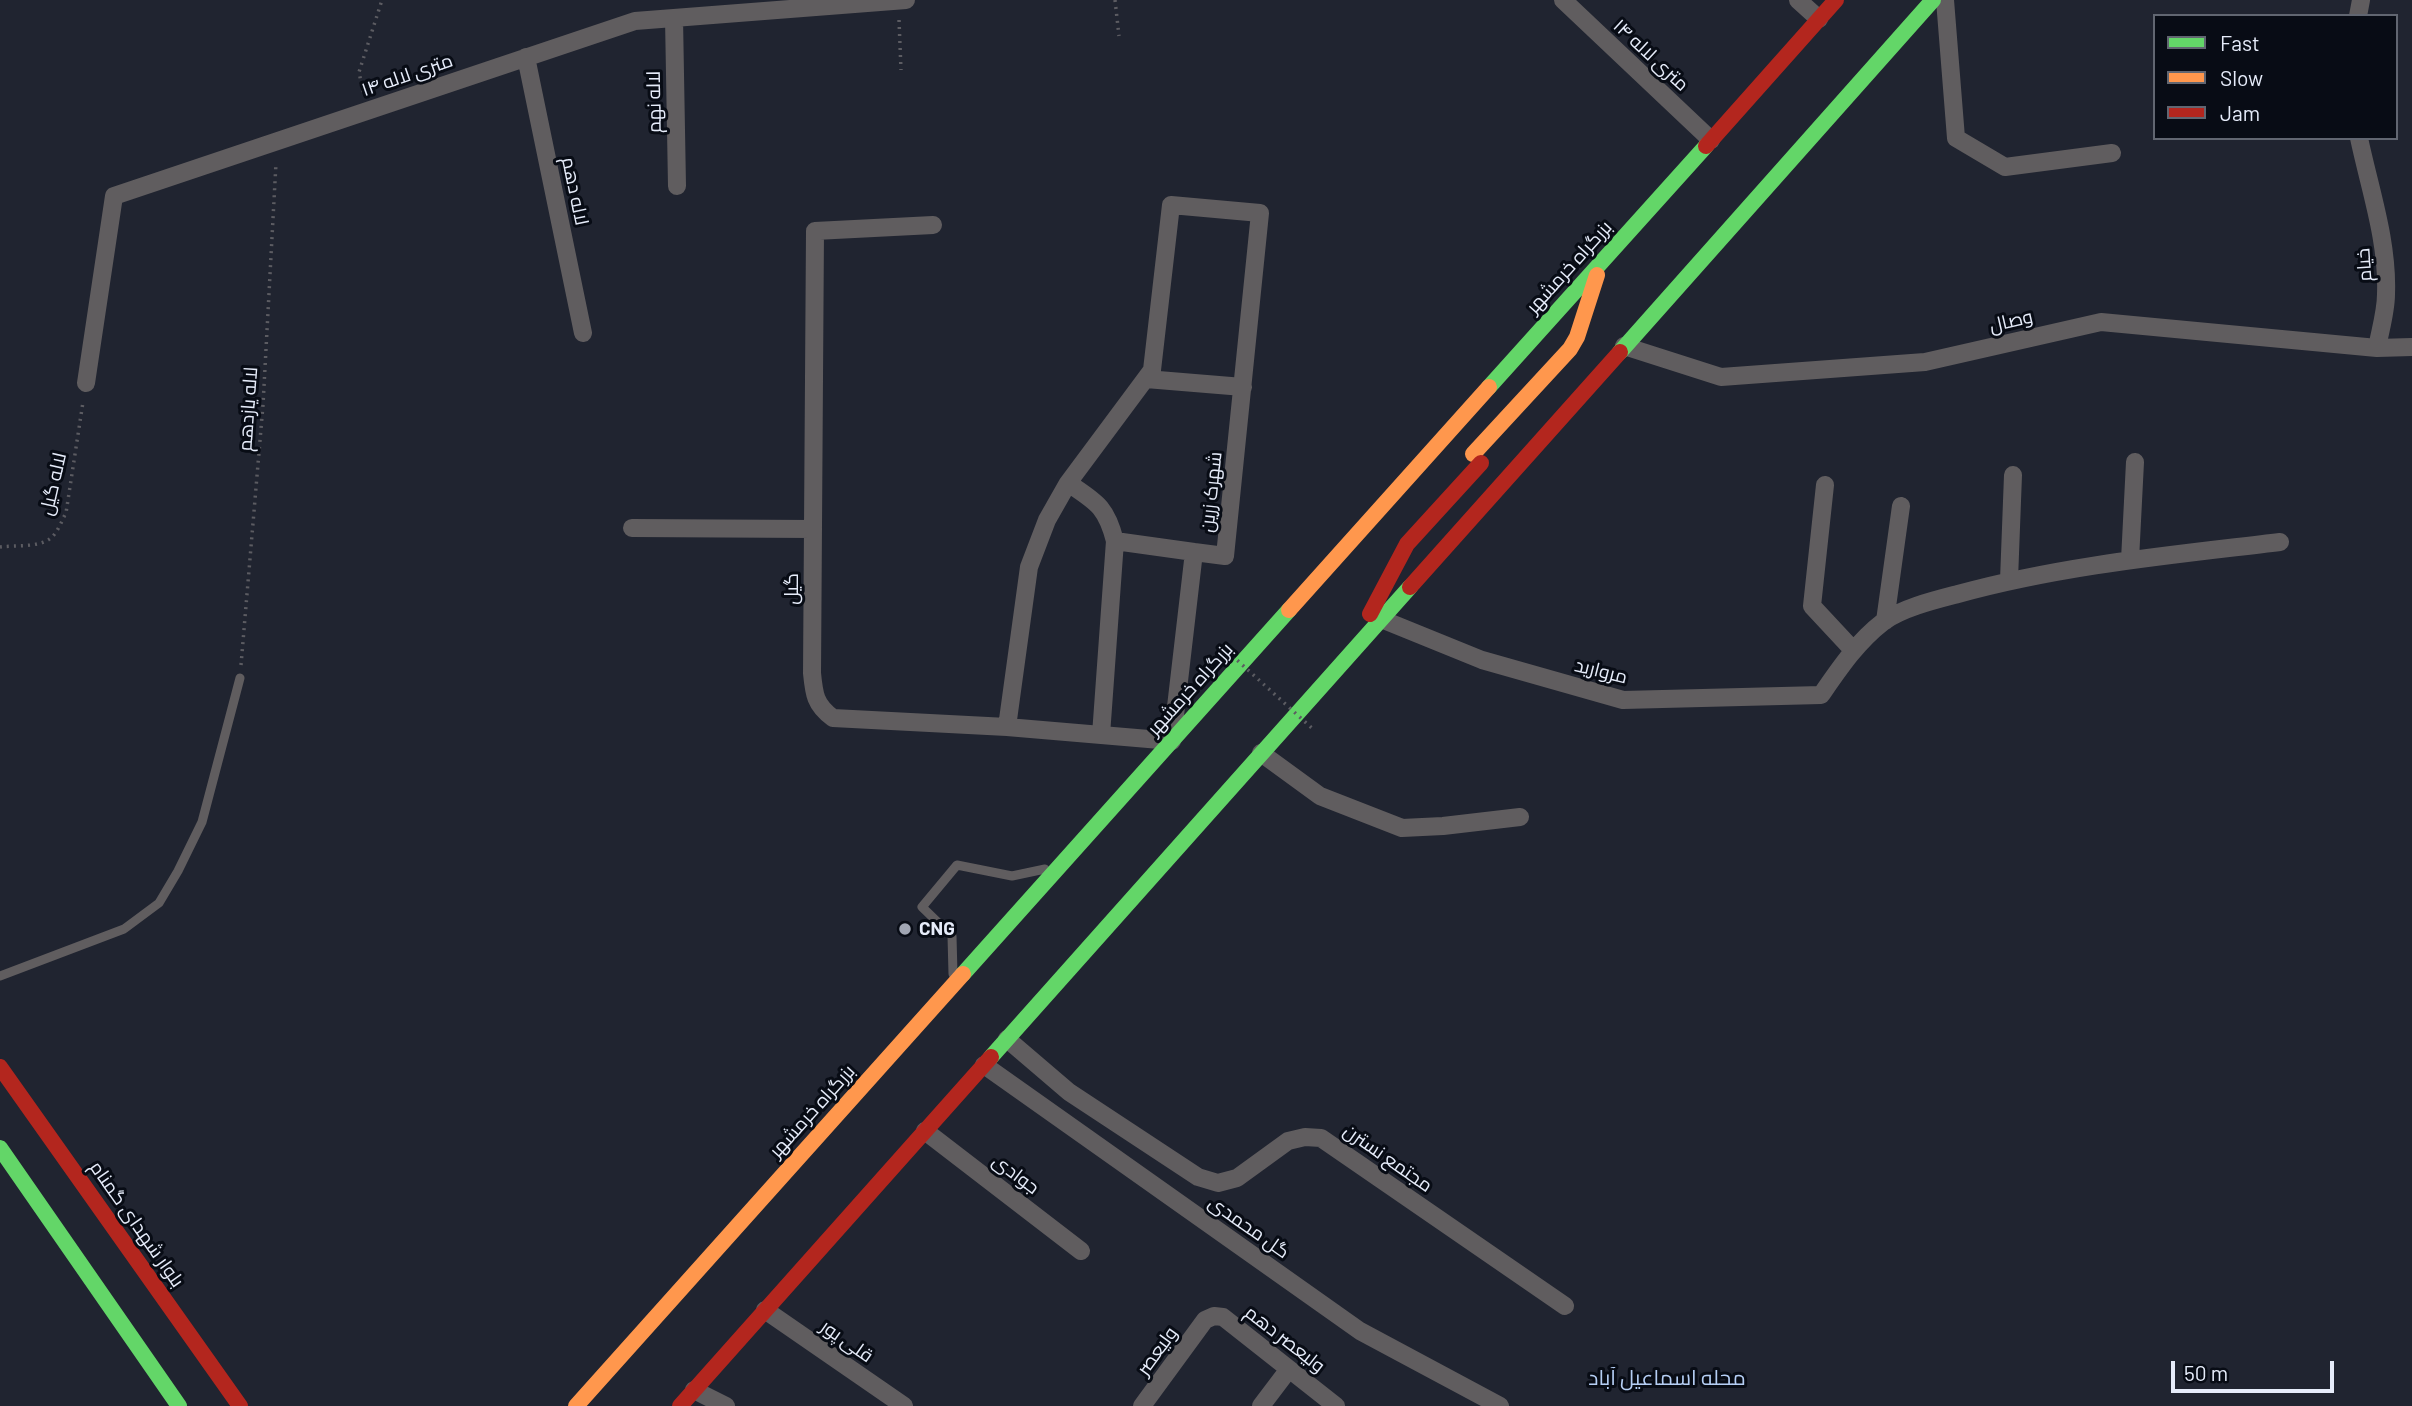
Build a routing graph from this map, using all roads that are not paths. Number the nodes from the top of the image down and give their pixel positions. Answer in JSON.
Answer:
{"nodes":[{"id":1,"x":906,"y":0,"type":"edge"},
{"id":2,"x":1563,"y":0,"type":"edge"},
{"id":3,"x":1798,"y":0,"type":"edge"},
{"id":4,"x":1836,"y":0,"type":"edge"},
{"id":5,"x":1933,"y":0,"type":"edge"},
{"id":6,"x":1945,"y":0,"type":"edge"},
{"id":7,"x":898,"y":1,"type":"edge"},
{"id":8,"x":674,"y":18,"type":"junction"},
{"id":9,"x":1819,"y":19,"type":"junction"},
{"id":10,"x":526,"y":57,"type":"junction"},
{"id":11,"x":1711,"y":140,"type":"junction"},
{"id":12,"x":2359,"y":140,"type":"edge"},
{"id":13,"x":2112,"y":153,"type":"dead end"},
{"id":14,"x":677,"y":186,"type":"dead end"},
{"id":15,"x":933,"y":225,"type":"dead end"},
{"id":16,"x":1602,"y":261,"type":"junction"},
{"id":17,"x":583,"y":334,"type":"dead end"},
{"id":18,"x":1624,"y":346,"type":"junction"},
{"id":19,"x":2412,"y":347,"type":"edge"},
{"id":20,"x":2377,"y":348,"type":"junction"},
{"id":21,"x":1146,"y":379,"type":"junction"},
{"id":22,"x":86,"y":383,"type":"road end"},
{"id":23,"x":1243,"y":387,"type":"junction"},
{"id":24,"x":1465,"y":447,"type":"junction"},
{"id":25,"x":2135,"y":462,"type":"dead end"},
{"id":26,"x":2013,"y":475,"type":"dead end"},
{"id":27,"x":1068,"y":483,"type":"junction"},
{"id":28,"x":1502,"y":484,"type":"junction"},
{"id":29,"x":1825,"y":485,"type":"dead end"},
{"id":30,"x":1901,"y":506,"type":"dead end"},
{"id":31,"x":632,"y":528,"type":"dead end"},
{"id":32,"x":813,"y":529,"type":"junction"},
{"id":33,"x":1115,"y":541,"type":"junction"},
{"id":34,"x":2280,"y":542,"type":"dead end"},
{"id":35,"x":1194,"y":552,"type":"junction"},
{"id":36,"x":2130,"y":559,"type":"junction"},
{"id":37,"x":2009,"y":580,"type":"junction"},
{"id":38,"x":1381,"y":619,"type":"junction"},
{"id":39,"x":1885,"y":621,"type":"junction"},
{"id":40,"x":1853,"y":650,"type":"junction"},
{"id":41,"x":1349,"y":655,"type":"junction"},
{"id":42,"x":240,"y":678,"type":"road end"},
{"id":43,"x":1007,"y":727,"type":"junction"},
{"id":44,"x":1101,"y":735,"type":"junction"},
{"id":45,"x":1172,"y":741,"type":"junction"},
{"id":46,"x":1261,"y":753,"type":"junction"},
{"id":47,"x":1520,"y":817,"type":"dead end"},
{"id":48,"x":1060,"y":866,"type":"junction"},
{"id":49,"x":0,"y":976,"type":"edge"},
{"id":50,"x":953,"y":986,"type":"junction"},
{"id":51,"x":1007,"y":1038,"type":"junction"},
{"id":52,"x":984,"y":1065,"type":"junction"},
{"id":53,"x":0,"y":1067,"type":"edge"},
{"id":54,"x":925,"y":1131,"type":"junction"},
{"id":55,"x":0,"y":1148,"type":"edge"},
{"id":56,"x":1081,"y":1251,"type":"dead end"},
{"id":57,"x":1565,"y":1306,"type":"dead end"},
{"id":58,"x":765,"y":1310,"type":"junction"},
{"id":59,"x":1205,"y":1320,"type":"joint"},
{"id":60,"x":1289,"y":1369,"type":"junction"},
{"id":61,"x":694,"y":1390,"type":"junction"},
{"id":62,"x":179,"y":1406,"type":"edge"},
{"id":63,"x":240,"y":1406,"type":"edge"},
{"id":64,"x":576,"y":1406,"type":"edge"},
{"id":65,"x":680,"y":1406,"type":"edge"},
{"id":66,"x":726,"y":1406,"type":"edge"},
{"id":67,"x":904,"y":1406,"type":"edge"},
{"id":68,"x":1142,"y":1406,"type":"edge"},
{"id":69,"x":1261,"y":1406,"type":"edge"},
{"id":70,"x":1336,"y":1406,"type":"edge"},
{"id":71,"x":1500,"y":1406,"type":"edge"}],
"edges":[{"from":1,"to":7,"type":"street","name":"۱۴ متری لاله"},
{"from":2,"to":11,"type":"street","name":"۱۴ متری لاله"},
{"from":3,"to":9,"type":"street"},
{"from":4,"to":9,"type":"main road","name":"بزرگراه خرمشهر"},
{"from":5,"to":18,"type":"main road"},
{"from":6,"to":13,"type":"street"},
{"from":7,"to":8,"type":"street","name":"۱۴ متری لاله"},
{"from":8,"to":10,"type":"street","name":"۱۴ متری لاله"},
{"from":8,"to":14,"type":"street","name":"لاله نهم"},
{"from":9,"to":11,"type":"main road","name":"بزرگراه خرمشهر"},
{"from":10,"to":17,"type":"street","name":"لاله دهم"},
{"from":10,"to":22,"type":"street","name":"۱۴ متری لاله"},
{"from":11,"to":16,"type":"main road","name":"بزرگراه خرمشهر"},
{"from":12,"to":20,"type":"street","name":"خیام"},
{"from":15,"to":32,"type":"street","name":"گیل"},
{"from":16,"to":24,"type":"main road","name":"بزرگراه خرمشهر"},
{"from":16,"to":24,"type":"main road"},
{"from":18,"to":20,"type":"street","name":"وصال"},
{"from":18,"to":28,"type":"main road"},
{"from":19,"to":20,"type":"street","name":"وصال"},
{"from":21,"to":23,"type":"street"},
{"from":21,"to":23,"type":"street","name":"شهرک زرین"},
{"from":21,"to":27,"type":"street"},
{"from":23,"to":35,"type":"street","name":"شهرک زرین"},
{"from":24,"to":28,"type":"main road"},
{"from":24,"to":41,"type":"main road"},
{"from":24,"to":45,"type":"main road","name":"بزرگراه خرمشهر"},
{"from":25,"to":36,"type":"street"},
{"from":26,"to":37,"type":"street"},
{"from":27,"to":33,"type":"street"},
{"from":27,"to":43,"type":"street"},
{"from":28,"to":38,"type":"main road"},
{"from":29,"to":40,"type":"street"},
{"from":30,"to":39,"type":"street"},
{"from":31,"to":32,"type":"street"},
{"from":32,"to":43,"type":"street","name":"گیل"},
{"from":33,"to":35,"type":"street"},
{"from":33,"to":44,"type":"street"},
{"from":34,"to":36,"type":"street"},
{"from":35,"to":45,"type":"street","name":"شهرک زرین"},
{"from":36,"to":37,"type":"street"},
{"from":37,"to":39,"type":"street"},
{"from":38,"to":40,"type":"street","name":"مروارید"},
{"from":38,"to":41,"type":"main road"},
{"from":39,"to":40,"type":"street"},
{"from":41,"to":46,"type":"main road"},
{"from":42,"to":49,"type":"lane"},
{"from":43,"to":44,"type":"street","name":"گیل"},
{"from":44,"to":45,"type":"street","name":"گیل"},
{"from":45,"to":48,"type":"main road","name":"بزرگراه خرمشهر"},
{"from":46,"to":47,"type":"street"},
{"from":46,"to":51,"type":"main road"},
{"from":48,"to":50,"type":"main road","name":"بزرگراه خرمشهر"},
{"from":48,"to":50,"type":"lane"},
{"from":50,"to":64,"type":"main road","name":"بزرگراه خرمشهر"},
{"from":51,"to":52,"type":"main road"},
{"from":51,"to":57,"type":"street","name":"مجتمع نسترن"},
{"from":52,"to":54,"type":"main road"},
{"from":52,"to":71,"type":"street","name":"گل محمدی"},
{"from":53,"to":63,"type":"main road","name":"بلوار شهدای گمنام"},
{"from":54,"to":56,"type":"street","name":"جوادی"},
{"from":54,"to":58,"type":"main road"},
{"from":55,"to":62,"type":"main road"},
{"from":58,"to":61,"type":"main road"},
{"from":58,"to":67,"type":"street","name":"قلی پور"},
{"from":59,"to":60,"type":"street","name":"ولیعصر دهم"},
{"from":59,"to":68,"type":"street","name":"ولیعصر"},
{"from":60,"to":69,"type":"street"},
{"from":60,"to":70,"type":"street","name":"ولیعصر دهم"},
{"from":61,"to":65,"type":"main road"},
{"from":61,"to":66,"type":"street"}]}
